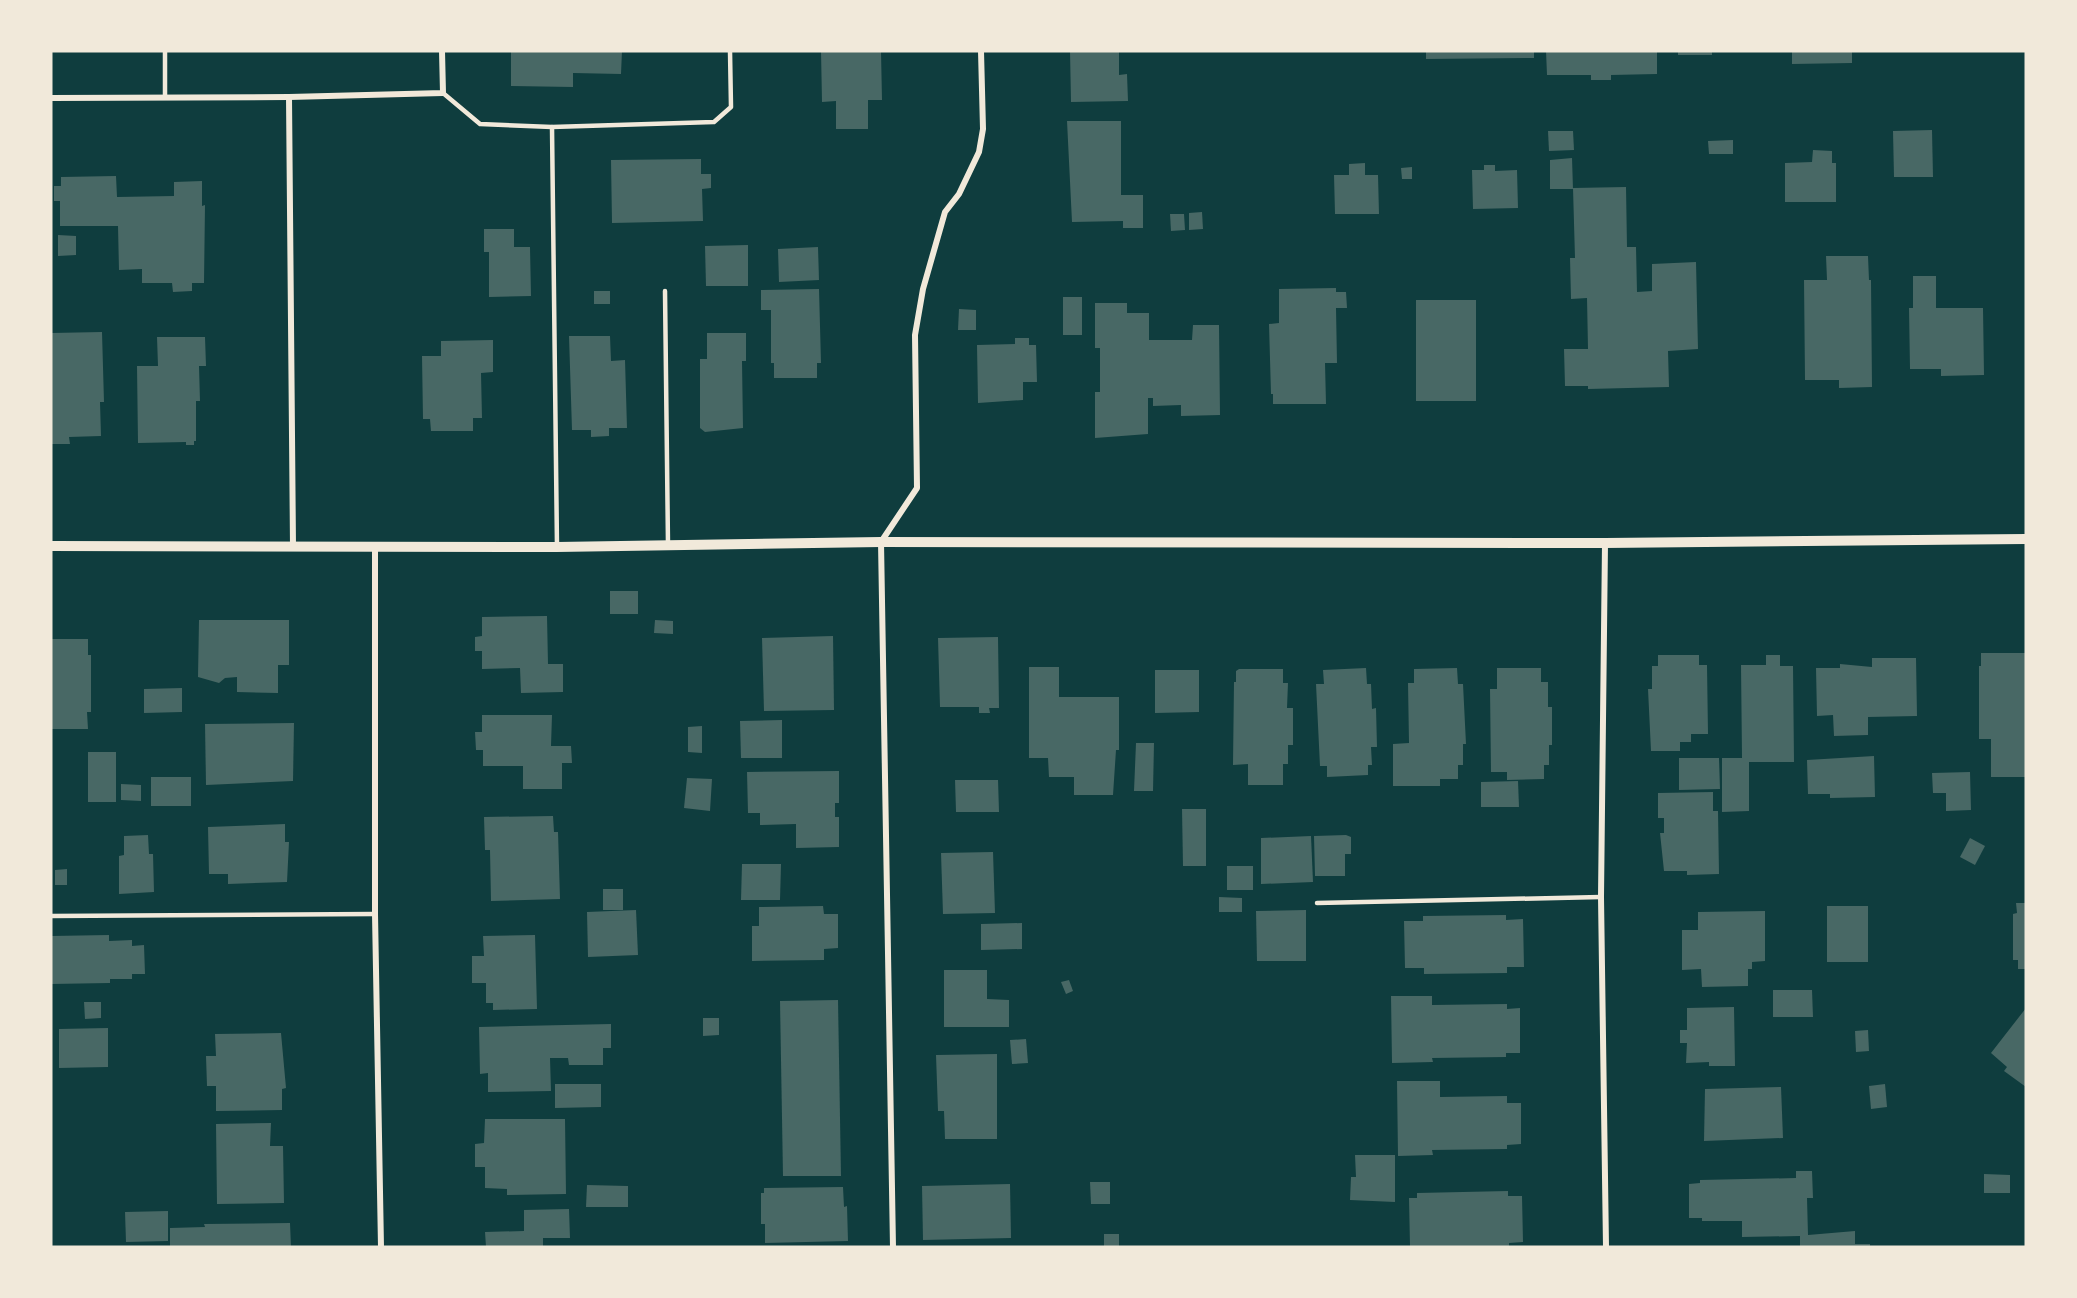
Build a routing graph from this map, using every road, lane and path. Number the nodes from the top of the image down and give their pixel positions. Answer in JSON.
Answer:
{"nodes":[{"id":1,"x":165,"y":51,"type":"edge"},
{"id":2,"x":442,"y":51,"type":"edge"},
{"id":3,"x":730,"y":51,"type":"edge"},
{"id":4,"x":981,"y":51,"type":"edge"},
{"id":5,"x":443,"y":93,"type":"junction"},
{"id":6,"x":165,"y":97,"type":"junction"},
{"id":7,"x":289,"y":97,"type":"junction"},
{"id":8,"x":51,"y":98,"type":"edge"},
{"id":9,"x":552,"y":127,"type":"junction"},
{"id":10,"x":666,"y":291,"type":"dead end"},
{"id":11,"x":2026,"y":538,"type":"edge"},
{"id":12,"x":881,"y":542,"type":"junction"},
{"id":13,"x":1605,"y":543,"type":"junction"},
{"id":14,"x":668,"y":545,"type":"junction"},
{"id":15,"x":51,"y":546,"type":"edge"},
{"id":16,"x":375,"y":546,"type":"junction"},
{"id":17,"x":293,"y":547,"type":"junction"},
{"id":18,"x":558,"y":547,"type":"junction"},
{"id":19,"x":1601,"y":897,"type":"junction"},
{"id":20,"x":1317,"y":903,"type":"dead end"},
{"id":21,"x":375,"y":914,"type":"junction"},
{"id":22,"x":51,"y":916,"type":"edge"},
{"id":23,"x":381,"y":1247,"type":"edge"},
{"id":24,"x":892,"y":1247,"type":"edge"},
{"id":25,"x":1606,"y":1247,"type":"edge"}],
"edges":[{"from":1,"to":6,"type":"lane"},
{"from":2,"to":5,"type":"street"},
{"from":3,"to":9,"type":"lane"},
{"from":4,"to":12,"type":"street"},
{"from":5,"to":7,"type":"street"},
{"from":5,"to":9,"type":"lane"},
{"from":6,"to":7,"type":"street"},
{"from":6,"to":8,"type":"street"},
{"from":7,"to":17,"type":"street"},
{"from":9,"to":18,"type":"lane"},
{"from":10,"to":14,"type":"lane"},
{"from":11,"to":13,"type":"street"},
{"from":12,"to":13,"type":"street"},
{"from":12,"to":14,"type":"street"},
{"from":12,"to":24,"type":"street"},
{"from":13,"to":19,"type":"street"},
{"from":14,"to":18,"type":"street"},
{"from":15,"to":17,"type":"street"},
{"from":16,"to":17,"type":"street"},
{"from":16,"to":18,"type":"street"},
{"from":16,"to":21,"type":"street"},
{"from":19,"to":20,"type":"lane"},
{"from":19,"to":25,"type":"street"},
{"from":21,"to":22,"type":"lane"},
{"from":21,"to":23,"type":"street"}]}
